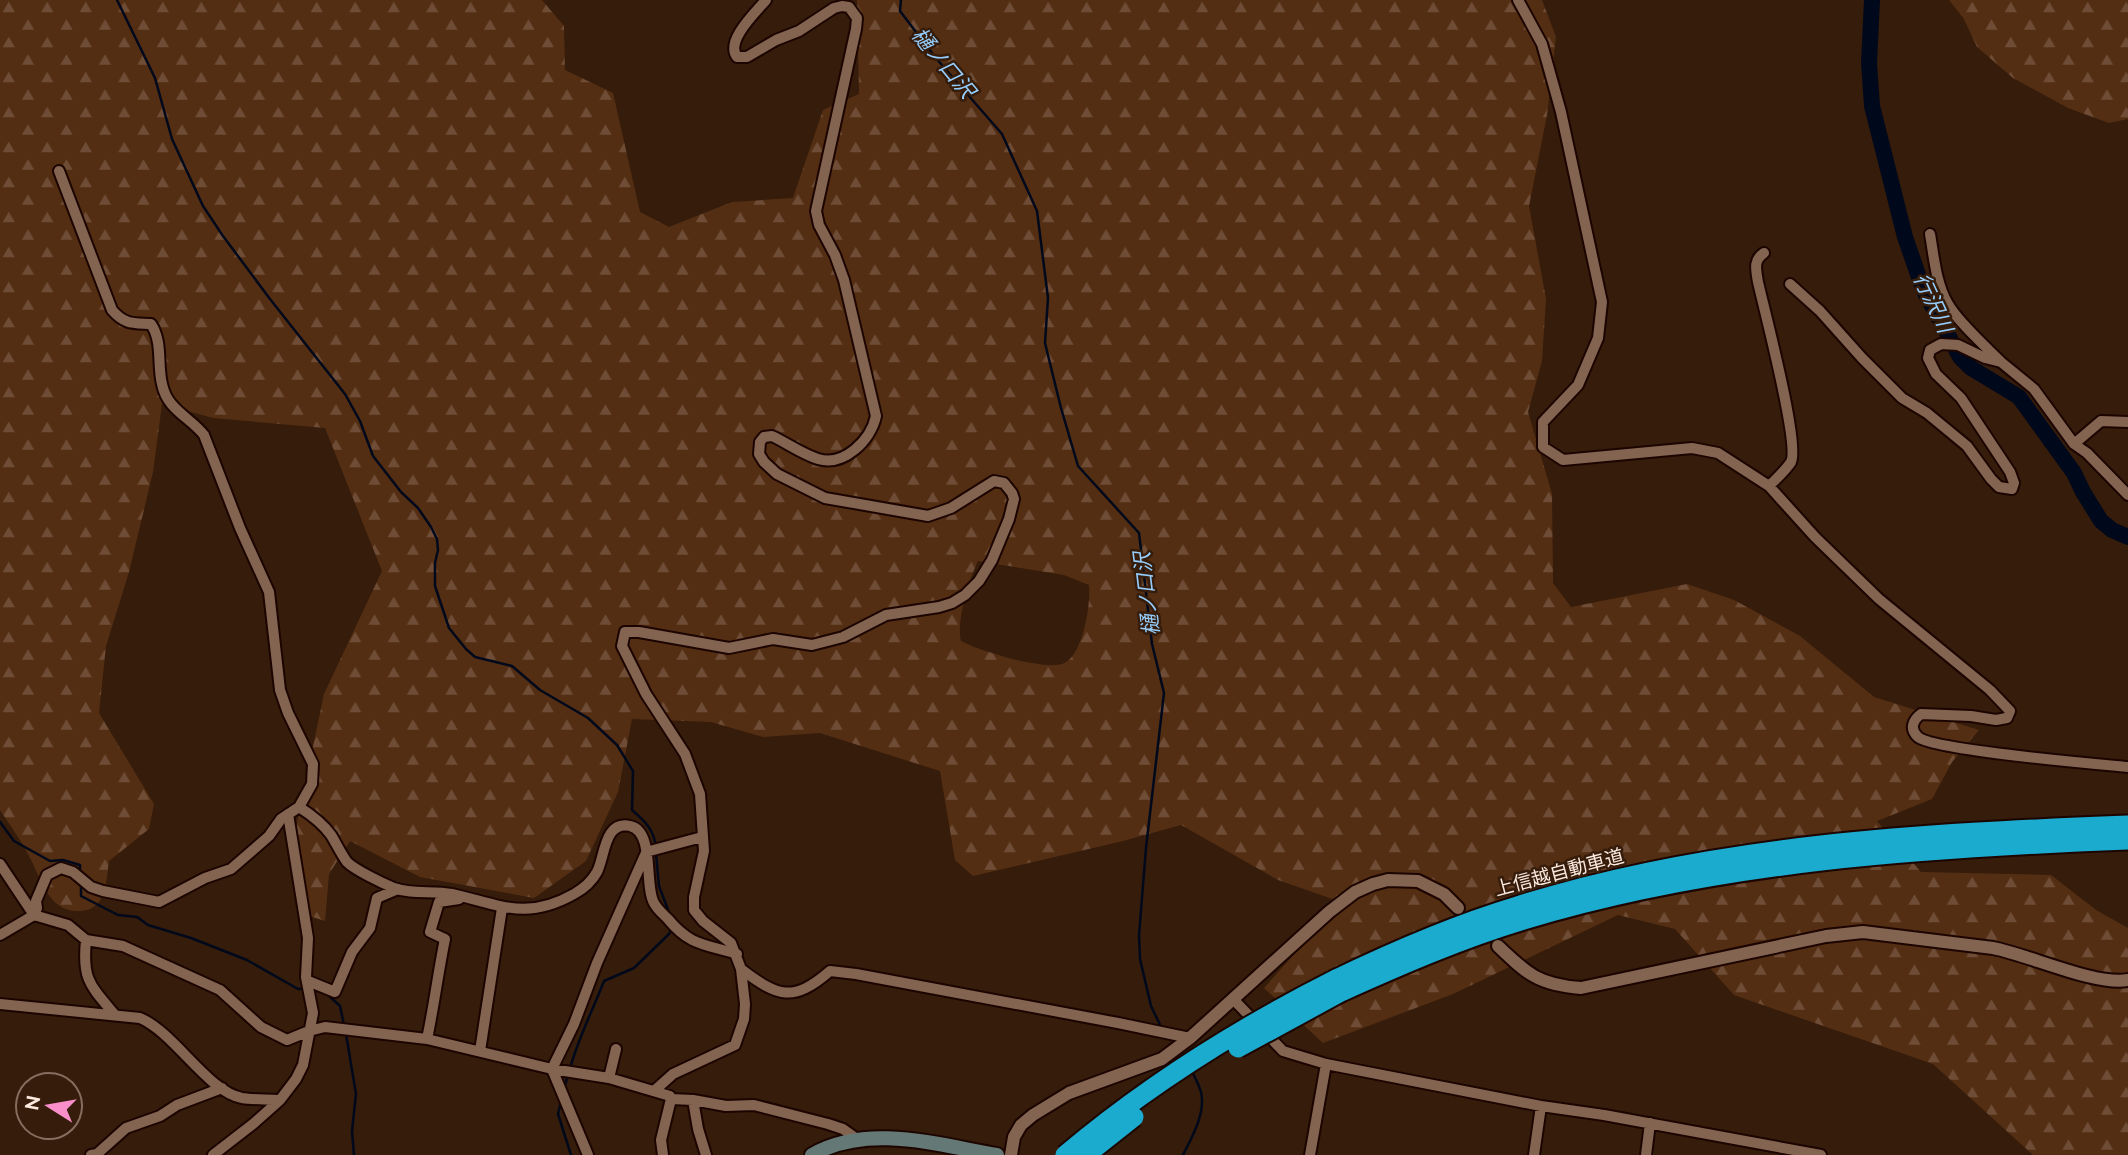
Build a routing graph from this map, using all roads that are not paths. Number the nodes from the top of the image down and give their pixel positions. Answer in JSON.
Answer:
{"nodes":[{"id":1,"x":766,"y":0,"type":"edge"},
{"id":2,"x":1518,"y":0,"type":"edge"},
{"id":3,"x":59,"y":171,"type":"dead end"},
{"id":4,"x":1930,"y":234,"type":"dead end"},
{"id":5,"x":1764,"y":253,"type":"dead end"},
{"id":6,"x":1790,"y":284,"type":"dead end"},
{"id":7,"x":2001,"y":362,"type":"junction"},
{"id":8,"x":2128,"y":422,"type":"edge"},
{"id":9,"x":2074,"y":444,"type":"junction"},
{"id":10,"x":1769,"y":486,"type":"junction"},
{"id":11,"x":2128,"y":495,"type":"edge"},
{"id":12,"x":2128,"y":767,"type":"edge"},
{"id":13,"x":299,"y":807,"type":"junction"},
{"id":14,"x":288,"y":814,"type":"junction"},
{"id":15,"x":2128,"y":825,"type":"edge"},
{"id":16,"x":702,"y":837,"type":"junction"},
{"id":17,"x":2128,"y":840,"type":"edge"},
{"id":18,"x":646,"y":852,"type":"junction"},
{"id":19,"x":0,"y":864,"type":"edge"},
{"id":20,"x":398,"y":889,"type":"junction"},
{"id":21,"x":464,"y":898,"type":"junction"},
{"id":22,"x":32,"y":907,"type":"junction"},
{"id":23,"x":502,"y":908,"type":"junction"},
{"id":24,"x":1458,"y":908,"type":"dead end"},
{"id":25,"x":0,"y":935,"type":"edge"},
{"id":26,"x":86,"y":940,"type":"junction"},
{"id":27,"x":1498,"y":946,"type":"dead end"},
{"id":28,"x":737,"y":954,"type":"junction"},
{"id":29,"x":741,"y":969,"type":"junction"},
{"id":30,"x":2128,"y":980,"type":"edge"},
{"id":31,"x":308,"y":981,"type":"junction"},
{"id":32,"x":1338,"y":985,"type":"junction"},
{"id":33,"x":1233,"y":999,"type":"junction"},
{"id":34,"x":0,"y":1004,"type":"edge"},
{"id":35,"x":115,"y":1015,"type":"junction"},
{"id":36,"x":309,"y":1031,"type":"junction"},
{"id":37,"x":1190,"y":1038,"type":"junction"},
{"id":38,"x":427,"y":1039,"type":"junction"},
{"id":39,"x":616,"y":1049,"type":"dead end"},
{"id":40,"x":480,"y":1051,"type":"junction"},
{"id":41,"x":1326,"y":1064,"type":"junction"},
{"id":42,"x":552,"y":1069,"type":"junction"},
{"id":43,"x":608,"y":1079,"type":"junction"},
{"id":44,"x":222,"y":1088,"type":"junction"},
{"id":45,"x":654,"y":1091,"type":"junction"},
{"id":46,"x":671,"y":1099,"type":"junction"},
{"id":47,"x":280,"y":1100,"type":"junction"},
{"id":48,"x":693,"y":1100,"type":"junction"},
{"id":49,"x":1541,"y":1106,"type":"junction"},
{"id":50,"x":1650,"y":1124,"type":"junction"},
{"id":51,"x":857,"y":1139,"type":"junction"},
{"id":52,"x":227,"y":1150,"type":"edge"},
{"id":53,"x":91,"y":1155,"type":"edge"},
{"id":54,"x":213,"y":1155,"type":"edge"},
{"id":55,"x":588,"y":1155,"type":"edge"},
{"id":56,"x":663,"y":1155,"type":"edge"},
{"id":57,"x":706,"y":1155,"type":"edge"},
{"id":58,"x":812,"y":1155,"type":"edge"},
{"id":59,"x":997,"y":1155,"type":"edge"},
{"id":60,"x":1011,"y":1155,"type":"edge"},
{"id":61,"x":1065,"y":1155,"type":"edge"},
{"id":62,"x":1086,"y":1155,"type":"edge"},
{"id":63,"x":1310,"y":1155,"type":"edge"},
{"id":64,"x":1534,"y":1155,"type":"edge"},
{"id":65,"x":1646,"y":1155,"type":"edge"},
{"id":66,"x":1821,"y":1155,"type":"edge"}],
"edges":[{"from":1,"to":16,"type":"street"},
{"from":2,"to":10,"type":"street"},
{"from":3,"to":13,"type":"street"},
{"from":4,"to":7,"type":"street"},
{"from":5,"to":10,"type":"street"},
{"from":6,"to":7,"type":"street"},
{"from":7,"to":9,"type":"street"},
{"from":8,"to":9,"type":"street"},
{"from":9,"to":11,"type":"street"},
{"from":10,"to":12,"type":"street"},
{"from":13,"to":14,"type":"street"},
{"from":13,"to":20,"type":"street"},
{"from":14,"to":22,"type":"street"},
{"from":14,"to":31,"type":"street"},
{"from":15,"to":32,"type":"highway","name":"上信越自動車道"},
{"from":16,"to":18,"type":"street"},
{"from":16,"to":28,"type":"street"},
{"from":17,"to":32,"type":"highway","name":"上信越自動車道"},
{"from":18,"to":23,"type":"street"},
{"from":18,"to":28,"type":"street"},
{"from":18,"to":42,"type":"street"},
{"from":19,"to":22,"type":"street"},
{"from":20,"to":21,"type":"street"},
{"from":20,"to":31,"type":"street"},
{"from":21,"to":23,"type":"street"},
{"from":21,"to":38,"type":"street"},
{"from":22,"to":25,"type":"street"},
{"from":22,"to":26,"type":"street"},
{"from":23,"to":40,"type":"street"},
{"from":24,"to":33,"type":"street"},
{"from":26,"to":35,"type":"street"},
{"from":26,"to":36,"type":"street"},
{"from":27,"to":30,"type":"street"},
{"from":28,"to":29,"type":"street"},
{"from":29,"to":37,"type":"street"},
{"from":29,"to":45,"type":"street"},
{"from":31,"to":36,"type":"street"},
{"from":32,"to":61,"type":"highway","name":"上信越自動車道","bridge":true},
{"from":32,"to":62,"type":"highway","name":"上信越自動車道","bridge":true},
{"from":33,"to":37,"type":"street"},
{"from":33,"to":41,"type":"street"},
{"from":34,"to":35,"type":"street"},
{"from":35,"to":44,"type":"street"},
{"from":36,"to":38,"type":"street"},
{"from":36,"to":47,"type":"street"},
{"from":37,"to":60,"type":"street"},
{"from":38,"to":40,"type":"street"},
{"from":39,"to":43,"type":"street"},
{"from":40,"to":42,"type":"street"},
{"from":41,"to":49,"type":"street"},
{"from":41,"to":63,"type":"street"},
{"from":42,"to":43,"type":"street"},
{"from":42,"to":55,"type":"street"},
{"from":43,"to":45,"type":"street"},
{"from":44,"to":47,"type":"street"},
{"from":44,"to":53,"type":"street"},
{"from":45,"to":46,"type":"street"},
{"from":46,"to":48,"type":"street"},
{"from":46,"to":56,"type":"street"},
{"from":47,"to":52,"type":"street"},
{"from":48,"to":51,"type":"street"},
{"from":48,"to":57,"type":"street"},
{"from":49,"to":50,"type":"street"},
{"from":49,"to":64,"type":"street"},
{"from":50,"to":65,"type":"street"},
{"from":50,"to":66,"type":"street"},
{"from":51,"to":58,"type":"main road"},
{"from":51,"to":59,"type":"main road"},
{"from":52,"to":54,"type":"street"}]}
